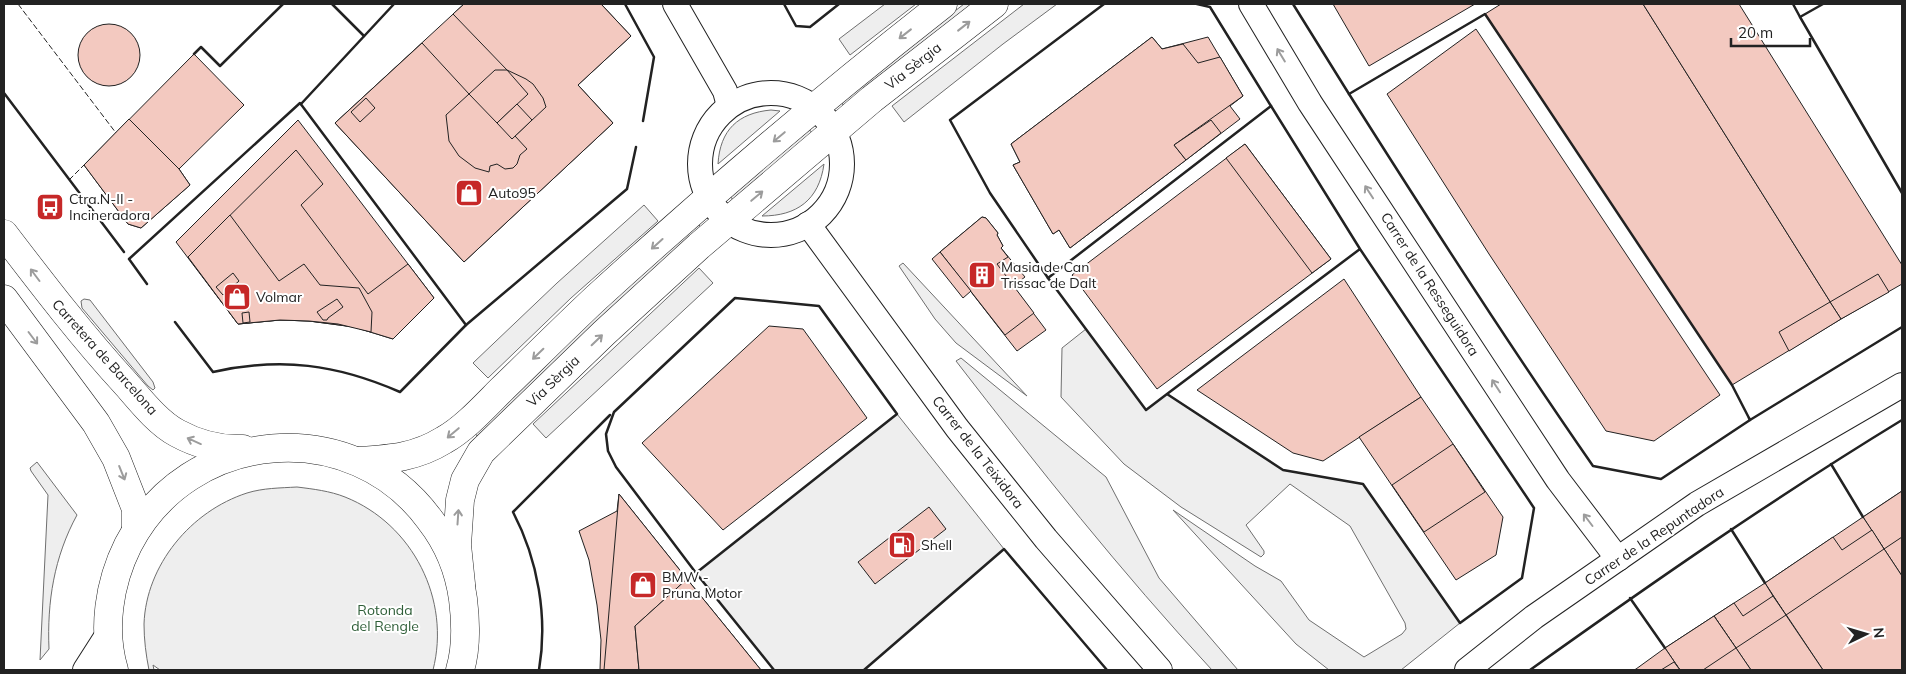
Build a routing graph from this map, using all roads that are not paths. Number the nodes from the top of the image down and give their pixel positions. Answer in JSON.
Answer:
{"nodes":[{"id":1,"x":675,"y":4,"type":"edge"},
{"id":2,"x":943,"y":4,"type":"edge"},
{"id":3,"x":994,"y":4,"type":"edge"},
{"id":4,"x":1251,"y":4,"type":"edge"},
{"id":5,"x":729,"y":106,"type":"junction"},
{"id":6,"x":814,"y":107,"type":"junction"},
{"id":7,"x":834,"y":131,"type":"junction"},
{"id":8,"x":708,"y":197,"type":"junction"},
{"id":9,"x":729,"y":221,"type":"junction"},
{"id":10,"x":808,"y":224,"type":"junction"},
{"id":11,"x":4,"y":234,"type":"edge"},
{"id":12,"x":4,"y":299,"type":"edge"},
{"id":13,"x":1902,"y":385,"type":"edge"},
{"id":14,"x":259,"y":449,"type":"junction"},
{"id":15,"x":356,"y":461,"type":"junction"},
{"id":16,"x":136,"y":530,"type":"junction"},
{"id":17,"x":1618,"y":559,"type":"junction"},
{"id":18,"x":461,"y":584,"type":"junction"},
{"id":19,"x":108,"y":634,"type":"junction"},
{"id":20,"x":85,"y":670,"type":"edge"},
{"id":21,"x":114,"y":670,"type":"edge"},
{"id":22,"x":460,"y":670,"type":"edge"},
{"id":23,"x":1160,"y":670,"type":"edge"},
{"id":24,"x":1467,"y":670,"type":"edge"}],
"edges":[{"from":1,"to":5,"type":"street"},
{"from":2,"to":6,"type":"main road","one_way":true},
{"from":7,"to":3,"type":"main road","name":"Via Sèrgia","one_way":true},
{"from":17,"to":4,"type":"street","name":"Carrer de la Resseguidora","one_way":true},
{"from":5,"to":6,"type":"street"},
{"from":5,"to":8,"type":"street"},
{"from":6,"to":7,"type":"street"},
{"from":6,"to":8,"type":"main road","one_way":true},
{"from":9,"to":7,"type":"main road","name":"Via Sèrgia","one_way":true},
{"from":7,"to":10,"type":"street"},
{"from":8,"to":9,"type":"street"},
{"from":8,"to":15,"type":"main road","one_way":true},
{"from":9,"to":10,"type":"street"},
{"from":18,"to":9,"type":"main road","name":"Via Sèrgia","one_way":true},
{"from":10,"to":23,"type":"street","name":"Carrer de la Teixidora"},
{"from":14,"to":11,"type":"main road","name":"Carretera de Barcelona","one_way":true},
{"from":12,"to":16,"type":"main road","one_way":true},
{"from":13,"to":17,"type":"street","name":"Carrer de la Repuntadora"},
{"from":14,"to":15,"type":"main road"},
{"from":14,"to":16,"type":"main road"},
{"from":15,"to":18,"type":"main road"},
{"from":16,"to":19,"type":"main road"},
{"from":17,"to":24,"type":"street","name":"Carrer de la Repuntadora"},
{"from":18,"to":22,"type":"main road"},
{"from":19,"to":20,"type":"street"},
{"from":19,"to":21,"type":"main road"}]}
